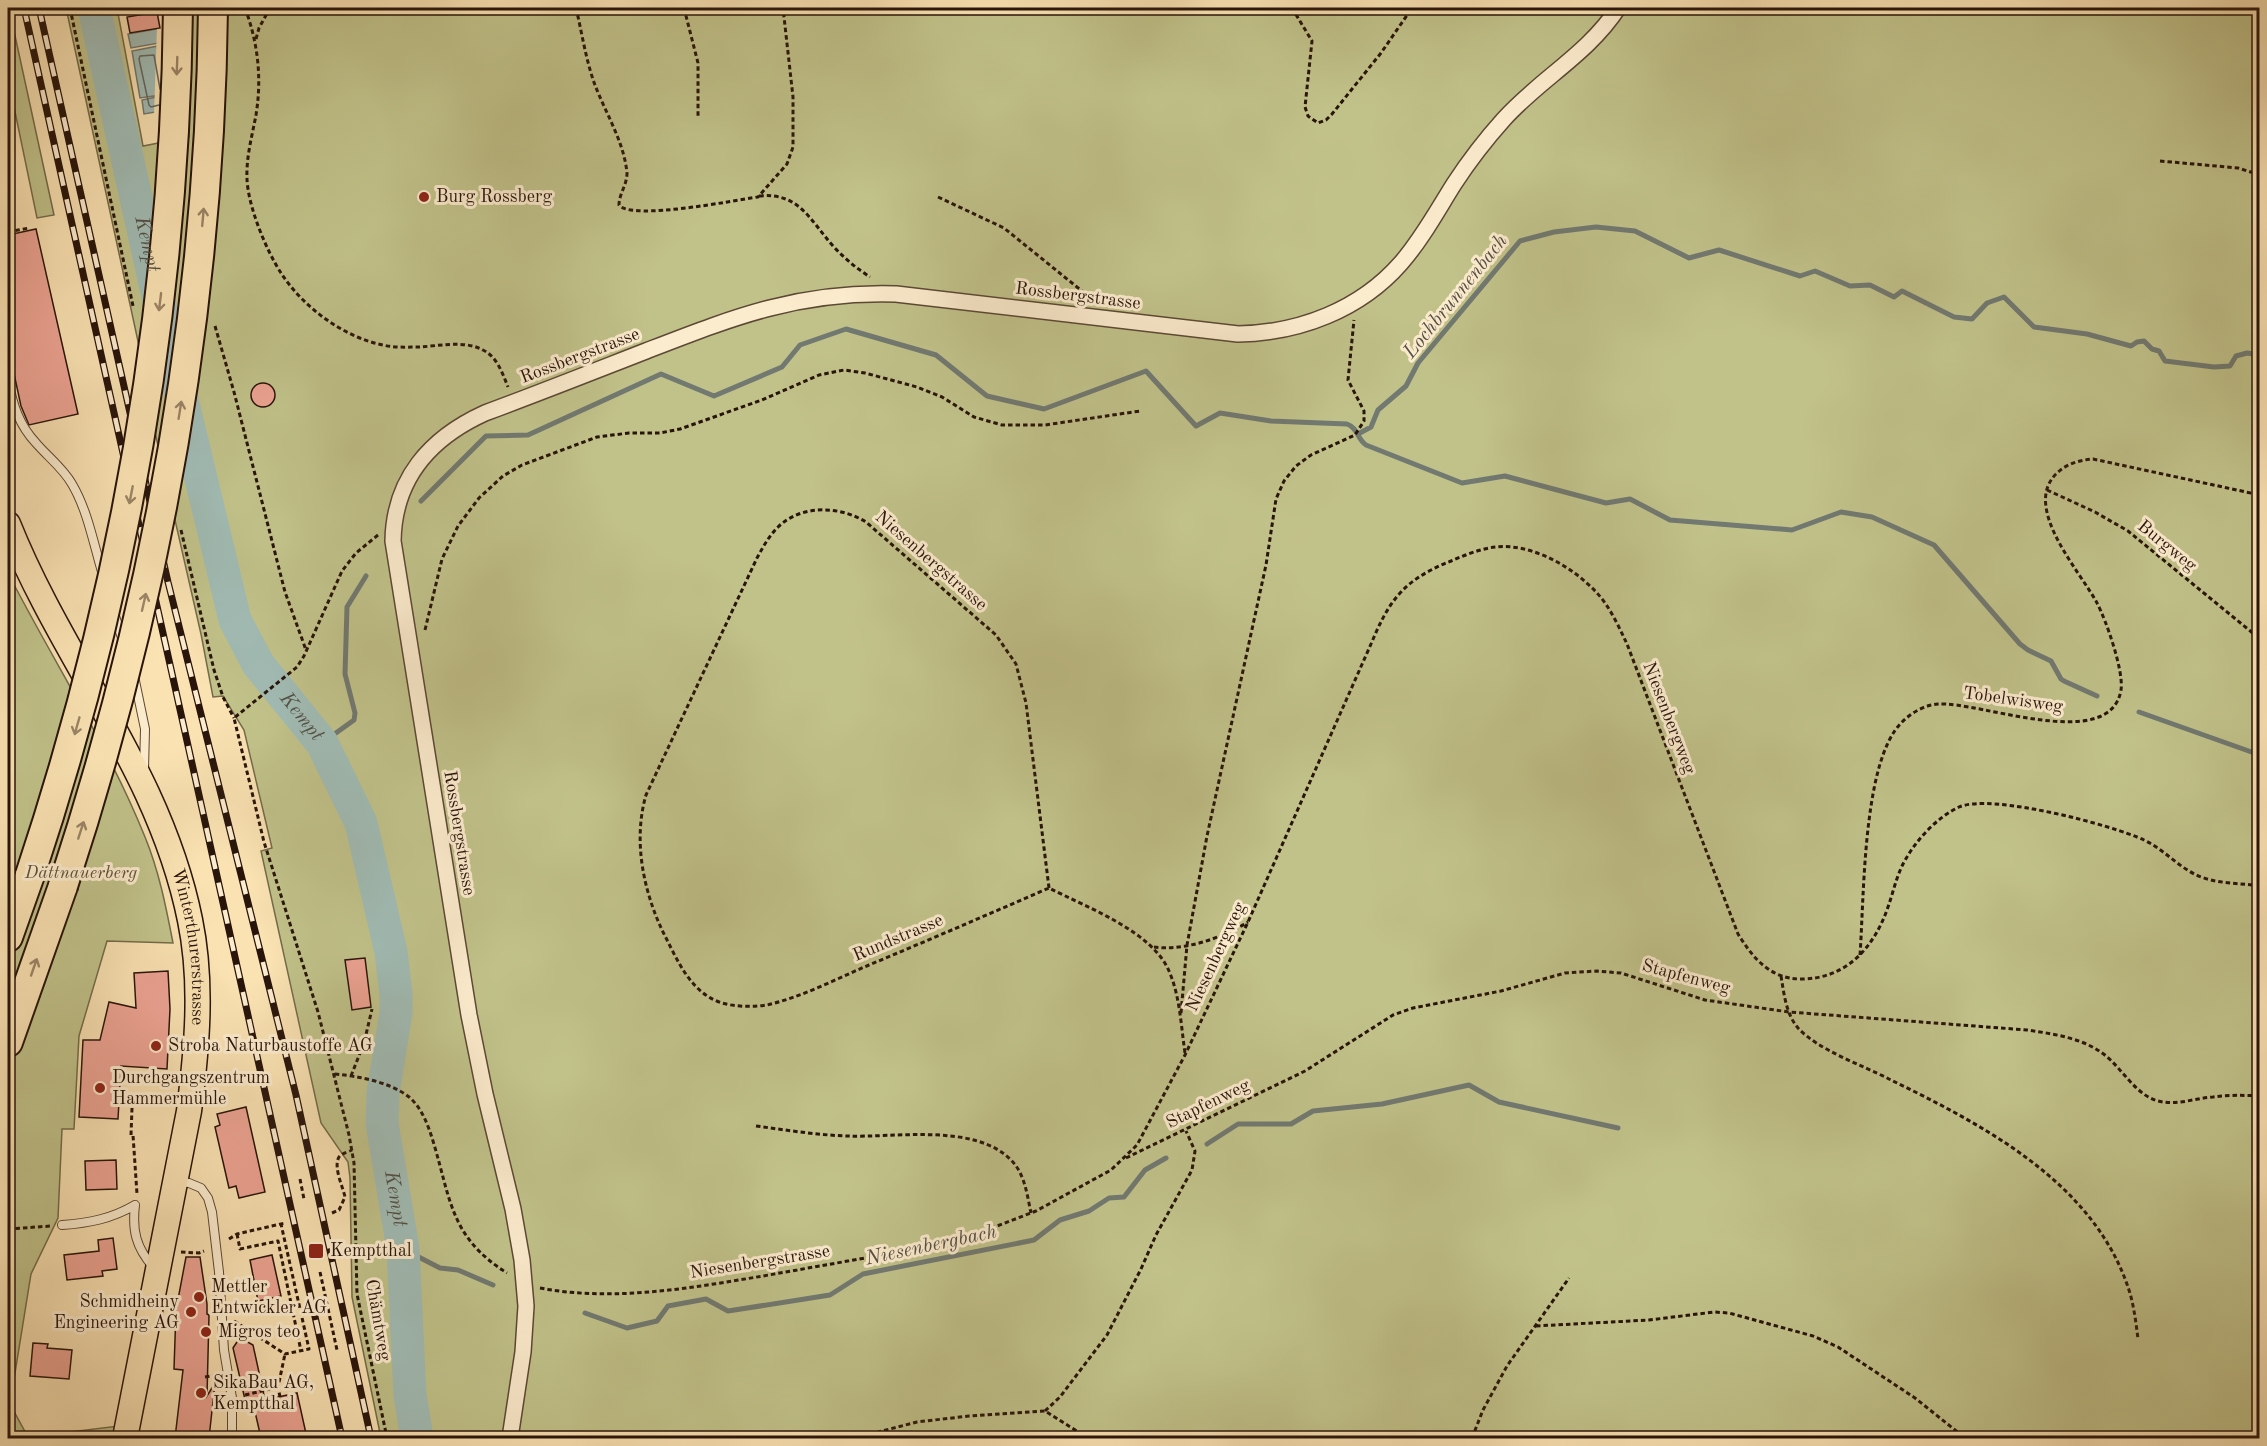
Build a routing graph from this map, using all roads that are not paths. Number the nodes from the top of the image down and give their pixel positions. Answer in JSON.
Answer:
{"nodes":[{"id":1,"x":178,"y":8,"type":"edge"},
{"id":2,"x":213,"y":8,"type":"edge"},
{"id":3,"x":1618,"y":8,"type":"edge"},
{"id":4,"x":8,"y":381,"type":"edge"},
{"id":5,"x":8,"y":524,"type":"edge"},
{"id":6,"x":143,"y":781,"type":"junction"},
{"id":7,"x":8,"y":937,"type":"edge"},
{"id":8,"x":8,"y":1042,"type":"edge"},
{"id":9,"x":175,"y":1181,"type":"junction"},
{"id":10,"x":62,"y":1225,"type":"road end"},
{"id":11,"x":158,"y":1273,"type":"junction"},
{"id":12,"x":125,"y":1438,"type":"edge"},
{"id":13,"x":232,"y":1438,"type":"edge"},
{"id":14,"x":510,"y":1438,"type":"edge"}],
"edges":[{"from":1,"to":7,"type":"highway","one_way":true,"bridge":true},
{"from":8,"to":2,"type":"highway","one_way":true,"bridge":true},
{"from":3,"to":14,"type":"street","name":"Rossbergstrasse"},
{"from":4,"to":6,"type":"lane"},
{"from":5,"to":6,"type":"main road","name":"Winterthurerstrasse"},
{"from":6,"to":9,"type":"main road","name":"Winterthurerstrasse"},
{"from":9,"to":11,"type":"main road","name":"Winterthurerstrasse"},
{"from":9,"to":13,"type":"lane"},
{"from":10,"to":11,"type":"lane"},
{"from":11,"to":12,"type":"main road","name":"Winterthurerstrasse"}]}
